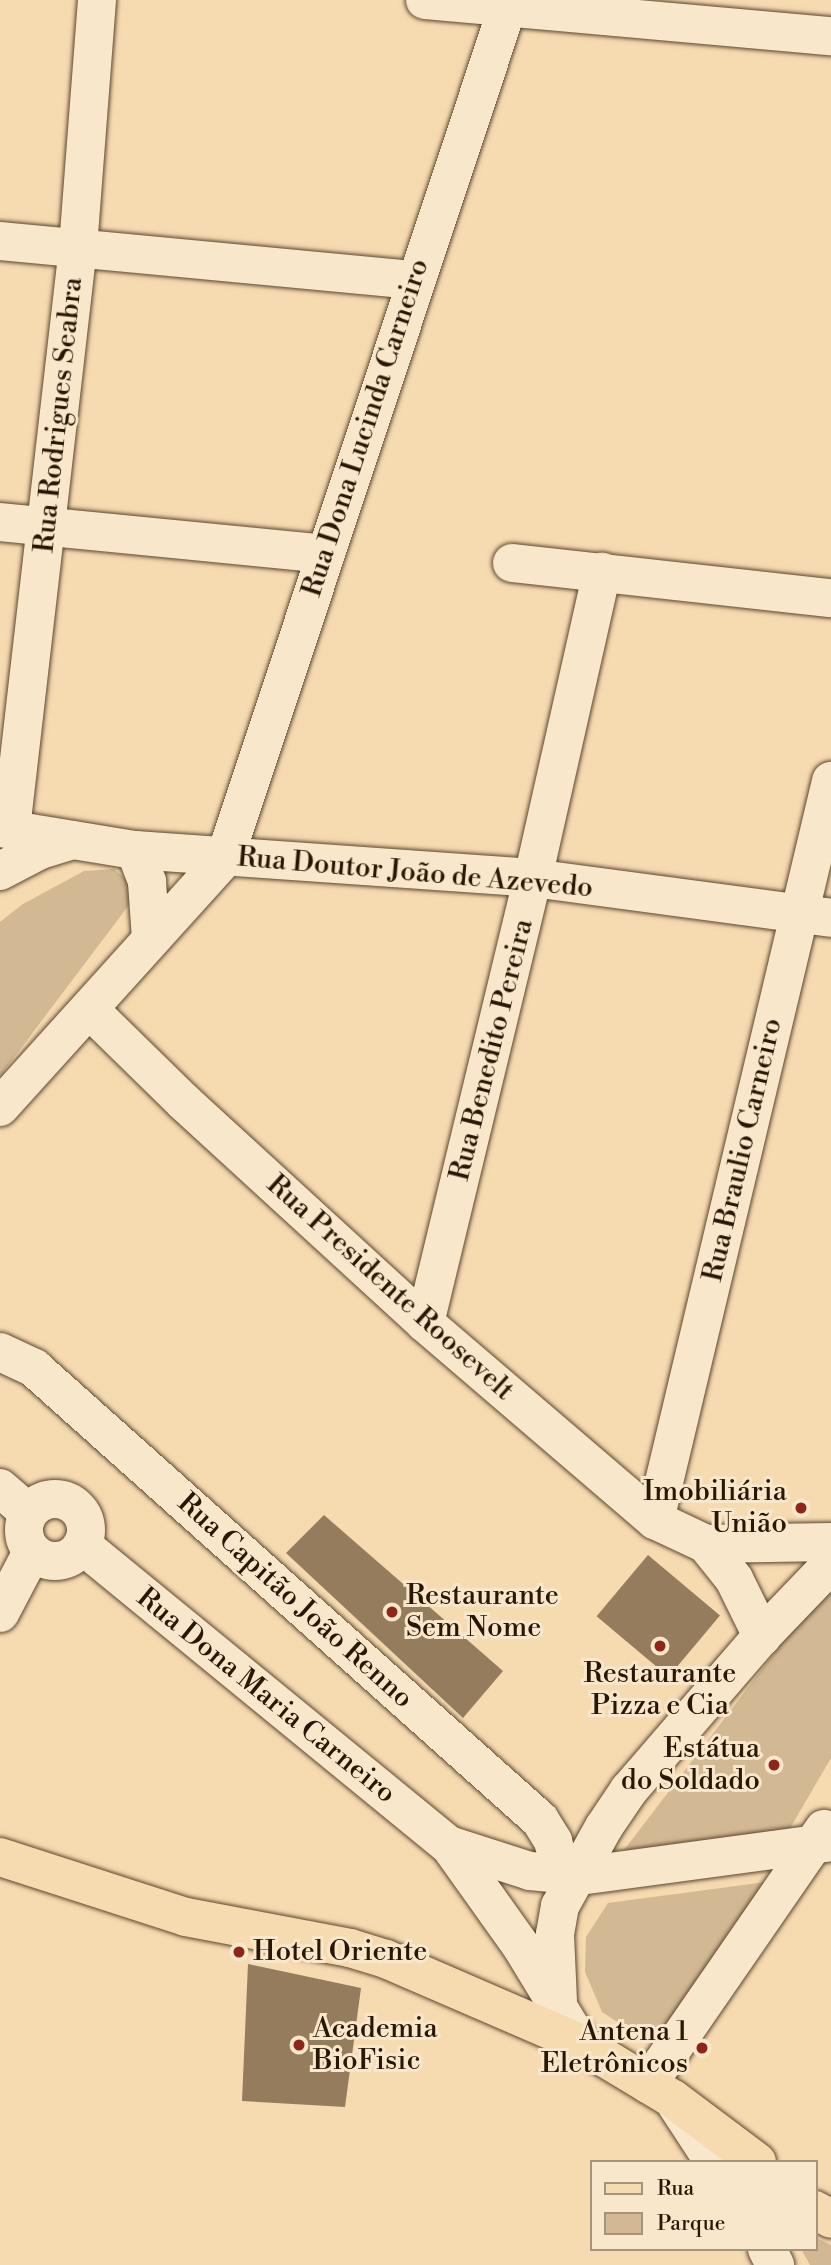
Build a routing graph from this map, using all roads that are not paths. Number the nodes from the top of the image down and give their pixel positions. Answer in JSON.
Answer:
{"nodes":[{"id":1,"x":97,"y":0,"type":"edge"},
{"id":2,"x":425,"y":0,"type":"edge"},
{"id":3,"x":509,"y":4,"type":"edge"},
{"id":4,"x":831,"y":36,"type":"edge"},
{"id":5,"x":0,"y":241,"type":"edge"},
{"id":6,"x":78,"y":247,"type":"junction"},
{"id":7,"x":414,"y":281,"type":"junction"},
{"id":8,"x":0,"y":522,"type":"edge"},
{"id":9,"x":48,"y":526,"type":"junction"},
{"id":10,"x":325,"y":554,"type":"junction"},
{"id":11,"x":512,"y":564,"type":"dead end"},
{"id":12,"x":602,"y":572,"type":"junction"},
{"id":13,"x":831,"y":598,"type":"edge"},
{"id":14,"x":831,"y":781,"type":"edge"},
{"id":15,"x":5,"y":828,"type":"edge"},
{"id":16,"x":78,"y":839,"type":"junction"},
{"id":17,"x":135,"y":850,"type":"junction"},
{"id":18,"x":225,"y":858,"type":"junction"},
{"id":19,"x":0,"y":871,"type":"edge"},
{"id":20,"x":533,"y":878,"type":"junction"},
{"id":21,"x":815,"y":916,"type":"edge"},
{"id":22,"x":151,"y":939,"type":"junction"},
{"id":23,"x":91,"y":1010,"type":"junction"},
{"id":24,"x":0,"y":1107,"type":"edge"},
{"id":25,"x":425,"y":1323,"type":"junction"},
{"id":26,"x":0,"y":1352,"type":"edge"},
{"id":27,"x":0,"y":1488,"type":"edge"},
{"id":28,"x":29,"y":1513,"type":"junction"},
{"id":29,"x":655,"y":1520,"type":"junction"},
{"id":30,"x":831,"y":1542,"type":"edge"},
{"id":31,"x":706,"y":1544,"type":"junction"},
{"id":32,"x":82,"y":1545,"type":"junction"},
{"id":33,"x":32,"y":1552,"type":"junction"},
{"id":34,"x":831,"y":1564,"type":"edge"},
{"id":35,"x":4,"y":1593,"type":"edge"},
{"id":36,"x":762,"y":1636,"type":"junction"},
{"id":37,"x":826,"y":1835,"type":"edge"},
{"id":38,"x":449,"y":1845,"type":"junction"},
{"id":39,"x":0,"y":1857,"type":"edge"},
{"id":40,"x":570,"y":1875,"type":"junction"},
{"id":41,"x":558,"y":2008,"type":"junction"},
{"id":42,"x":580,"y":2043,"type":"junction"},
{"id":43,"x":660,"y":2091,"type":"junction"},
{"id":44,"x":712,"y":2160,"type":"edge"},
{"id":45,"x":754,"y":2160,"type":"edge"}],
"edges":[{"from":1,"to":6,"type":"street","name":"Rua Rodrigues Seabra"},
{"from":2,"to":3,"type":"street"},
{"from":3,"to":4,"type":"street"},
{"from":3,"to":7,"type":"street","name":"Rua Dona Lucinda Carneiro"},
{"from":5,"to":6,"type":"street"},
{"from":6,"to":7,"type":"street"},
{"from":6,"to":9,"type":"street","name":"Rua Rodrigues Seabra"},
{"from":7,"to":10,"type":"street","name":"Rua Dona Lucinda Carneiro"},
{"from":8,"to":9,"type":"street"},
{"from":9,"to":10,"type":"street"},
{"from":9,"to":15,"type":"street","name":"Rua Rodrigues Seabra"},
{"from":10,"to":18,"type":"street","name":"Rua Dona Lucinda Carneiro"},
{"from":11,"to":12,"type":"street"},
{"from":12,"to":13,"type":"street"},
{"from":12,"to":20,"type":"street","name":"Rua Benedito Pereira"},
{"from":14,"to":21,"type":"street","name":"Rua Braulio Carneiro"},
{"from":15,"to":16,"type":"street","name":"Rua Doutor João de Azevedo"},
{"from":16,"to":17,"type":"street","name":"Rua Doutor João de Azevedo"},
{"from":16,"to":19,"type":"street"},
{"from":17,"to":18,"type":"street","name":"Rua Doutor João de Azevedo"},
{"from":17,"to":22,"type":"street"},
{"from":18,"to":20,"type":"street","name":"Rua Doutor João de Azevedo"},
{"from":18,"to":22,"type":"street"},
{"from":20,"to":21,"type":"street","name":"Rua Doutor João de Azevedo"},
{"from":20,"to":25,"type":"street","name":"Rua Benedito Pereira"},
{"from":21,"to":29,"type":"street","name":"Rua Braulio Carneiro"},
{"from":22,"to":23,"type":"street"},
{"from":23,"to":24,"type":"street"},
{"from":23,"to":25,"type":"street","name":"Rua Presidente Roosevelt"},
{"from":25,"to":29,"type":"street","name":"Rua Presidente Roosevelt"},
{"from":26,"to":40,"type":"street","name":"Rua Capitão João Renno"},
{"from":27,"to":28,"type":"street"},
{"from":28,"to":32,"type":"street"},
{"from":28,"to":33,"type":"street"},
{"from":29,"to":31,"type":"street","name":"Rua Presidente Roosevelt"},
{"from":30,"to":31,"type":"street"},
{"from":31,"to":36,"type":"street"},
{"from":32,"to":33,"type":"street"},
{"from":32,"to":38,"type":"street","name":"Rua Dona Maria Carneiro"},
{"from":33,"to":35,"type":"street"},
{"from":34,"to":36,"type":"street"},
{"from":36,"to":40,"type":"street"},
{"from":37,"to":40,"type":"street","name":"Rua Dona Maria Carneiro"},
{"from":37,"to":43,"type":"street"},
{"from":38,"to":40,"type":"street","name":"Rua Dona Maria Carneiro"},
{"from":38,"to":41,"type":"street","name":"Rua Dona Maria Carneiro"},
{"from":39,"to":42,"type":"main road"},
{"from":40,"to":41,"type":"street"},
{"from":41,"to":42,"type":"street","name":"Rua Dona Maria Carneiro"},
{"from":42,"to":43,"type":"main road"},
{"from":43,"to":44,"type":"street"},
{"from":43,"to":45,"type":"main road"}]}
